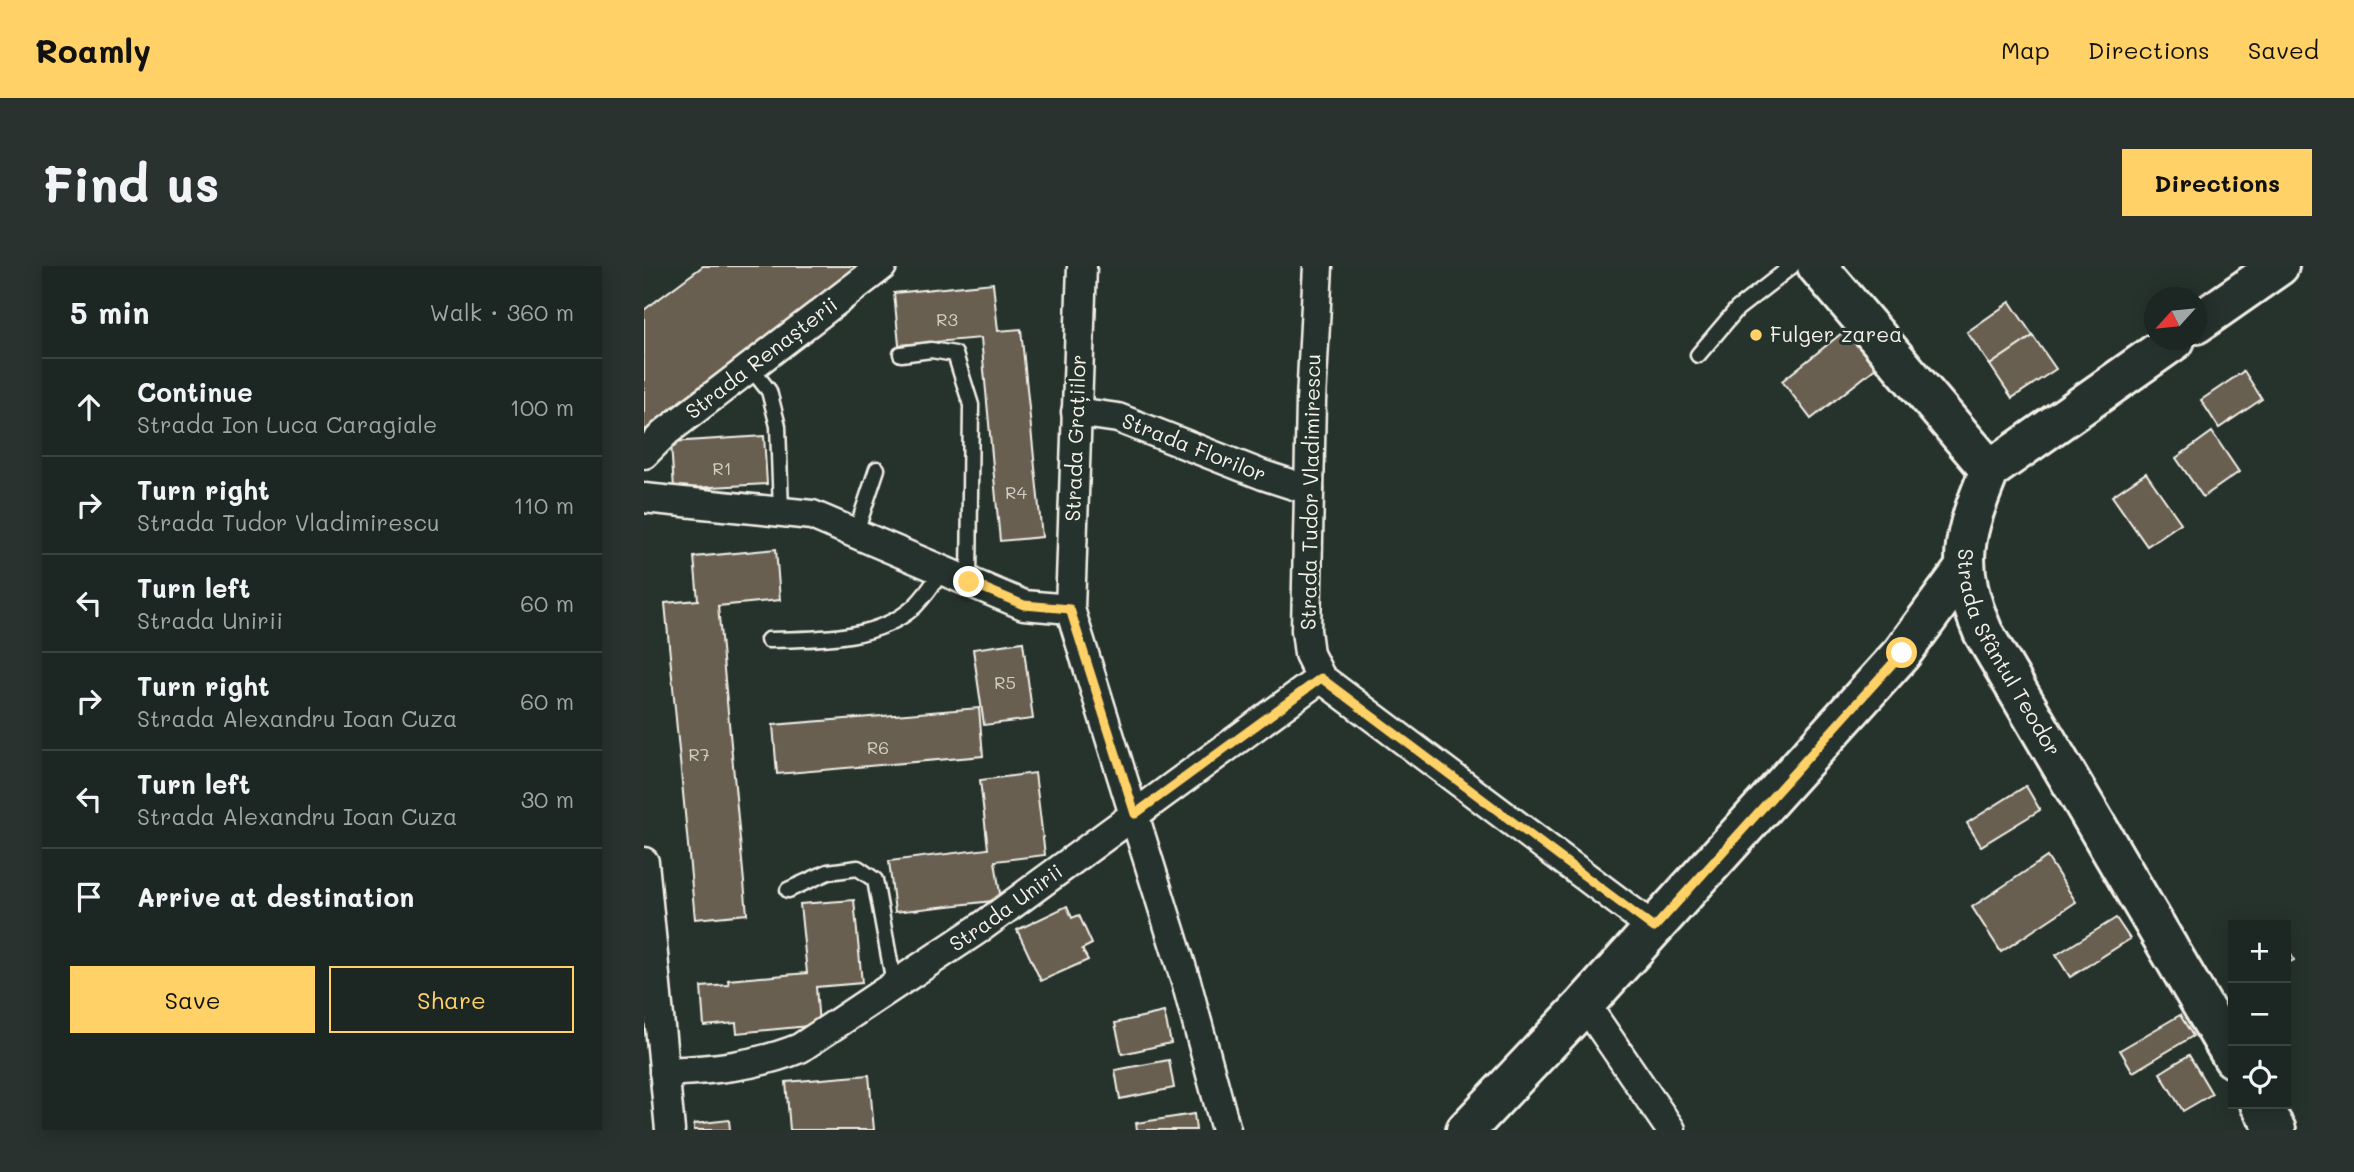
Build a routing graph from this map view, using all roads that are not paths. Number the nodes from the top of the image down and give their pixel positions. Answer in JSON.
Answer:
{"nodes":[{"id":1,"x":882,"y":266,"type":"edge"},
{"id":2,"x":1082,"y":266,"type":"edge"},
{"id":3,"x":1318,"y":266,"type":"edge"},
{"id":4,"x":1792,"y":266,"type":"edge"},
{"id":5,"x":1817,"y":266,"type":"edge"},
{"id":6,"x":2279,"y":266,"type":"edge"},
{"id":7,"x":2207,"y":316,"type":"edge"},
{"id":8,"x":2161,"y":350,"type":"edge"},
{"id":9,"x":901,"y":354,"type":"dead end"},
{"id":10,"x":1698,"y":355,"type":"dead end"},
{"id":11,"x":750,"y":367,"type":"junction"},
{"id":12,"x":1076,"y":412,"type":"junction"},
{"id":13,"x":644,"y":454,"type":"edge"},
{"id":14,"x":877,"y":469,"type":"dead end"},
{"id":15,"x":1990,"y":470,"type":"junction"},
{"id":16,"x":1309,"y":491,"type":"junction"},
{"id":17,"x":644,"y":498,"type":"edge"},
{"id":18,"x":781,"y":511,"type":"junction"},
{"id":19,"x":856,"y":532,"type":"junction"},
{"id":20,"x":1964,"y":569,"type":"junction"},
{"id":21,"x":942,"y":571,"type":"junction"},
{"id":22,"x":969,"y":582,"type":"junction"},
{"id":23,"x":1070,"y":609,"type":"junction"},
{"id":24,"x":768,"y":640,"type":"dead end"},
{"id":25,"x":1321,"y":678,"type":"junction"},
{"id":26,"x":1135,"y":814,"type":"junction"},
{"id":27,"x":644,"y":862,"type":"edge"},
{"id":28,"x":788,"y":890,"type":"dead end"},
{"id":29,"x":1654,"y":928,"type":"junction"},
{"id":30,"x":894,"y":984,"type":"junction"},
{"id":31,"x":1585,"y":1004,"type":"junction"},
{"id":32,"x":2228,"y":1049,"type":"edge"},
{"id":33,"x":664,"y":1072,"type":"junction"},
{"id":34,"x":2263,"y":1109,"type":"edge"},
{"id":35,"x":670,"y":1130,"type":"edge"},
{"id":36,"x":1226,"y":1130,"type":"edge"},
{"id":37,"x":1466,"y":1130,"type":"edge"},
{"id":38,"x":1671,"y":1130,"type":"edge"},
{"id":39,"x":2276,"y":1130,"type":"edge"}],
"edges":[{"from":1,"to":11,"type":"street","name":"Strada Renașterii"},
{"from":2,"to":12,"type":"street","name":"Strada Grațiilor"},
{"from":3,"to":16,"type":"street","name":"Strada Tudor Vladimirescu"},
{"from":4,"to":10,"type":"lane"},
{"from":5,"to":15,"type":"main road"},
{"from":6,"to":7,"type":"main road"},
{"from":8,"to":15,"type":"main road"},
{"from":9,"to":22,"type":"lane"},
{"from":11,"to":13,"type":"street","name":"Strada Renașterii"},
{"from":11,"to":18,"type":"lane"},
{"from":12,"to":16,"type":"street","name":"Strada Florilor"},
{"from":12,"to":23,"type":"street","name":"Strada Grațiilor"},
{"from":14,"to":19,"type":"lane"},
{"from":15,"to":20,"type":"main road","name":"Strada Sfântul Teodor"},
{"from":16,"to":25,"type":"street","name":"Strada Tudor Vladimirescu"},
{"from":17,"to":18,"type":"street"},
{"from":18,"to":19,"type":"street"},
{"from":19,"to":21,"type":"street"},
{"from":20,"to":29,"type":"main road"},
{"from":20,"to":32,"type":"main road","name":"Strada Sfântul Teodor"},
{"from":21,"to":22,"type":"street"},
{"from":21,"to":24,"type":"lane"},
{"from":22,"to":23,"type":"street"},
{"from":23,"to":26,"type":"street","name":"Strada Grațiilor"},
{"from":25,"to":26,"type":"street","name":"Strada Unirii"},
{"from":25,"to":29,"type":"street"},
{"from":26,"to":30,"type":"street","name":"Strada Unirii"},
{"from":26,"to":36,"type":"street","name":"Strada Grațiilor"},
{"from":27,"to":33,"type":"street"},
{"from":28,"to":30,"type":"lane"},
{"from":29,"to":31,"type":"main road"},
{"from":30,"to":33,"type":"street","name":"Strada Unirii"},
{"from":31,"to":37,"type":"main road"},
{"from":31,"to":38,"type":"street"},
{"from":33,"to":35,"type":"street"},
{"from":34,"to":39,"type":"main road"}]}
